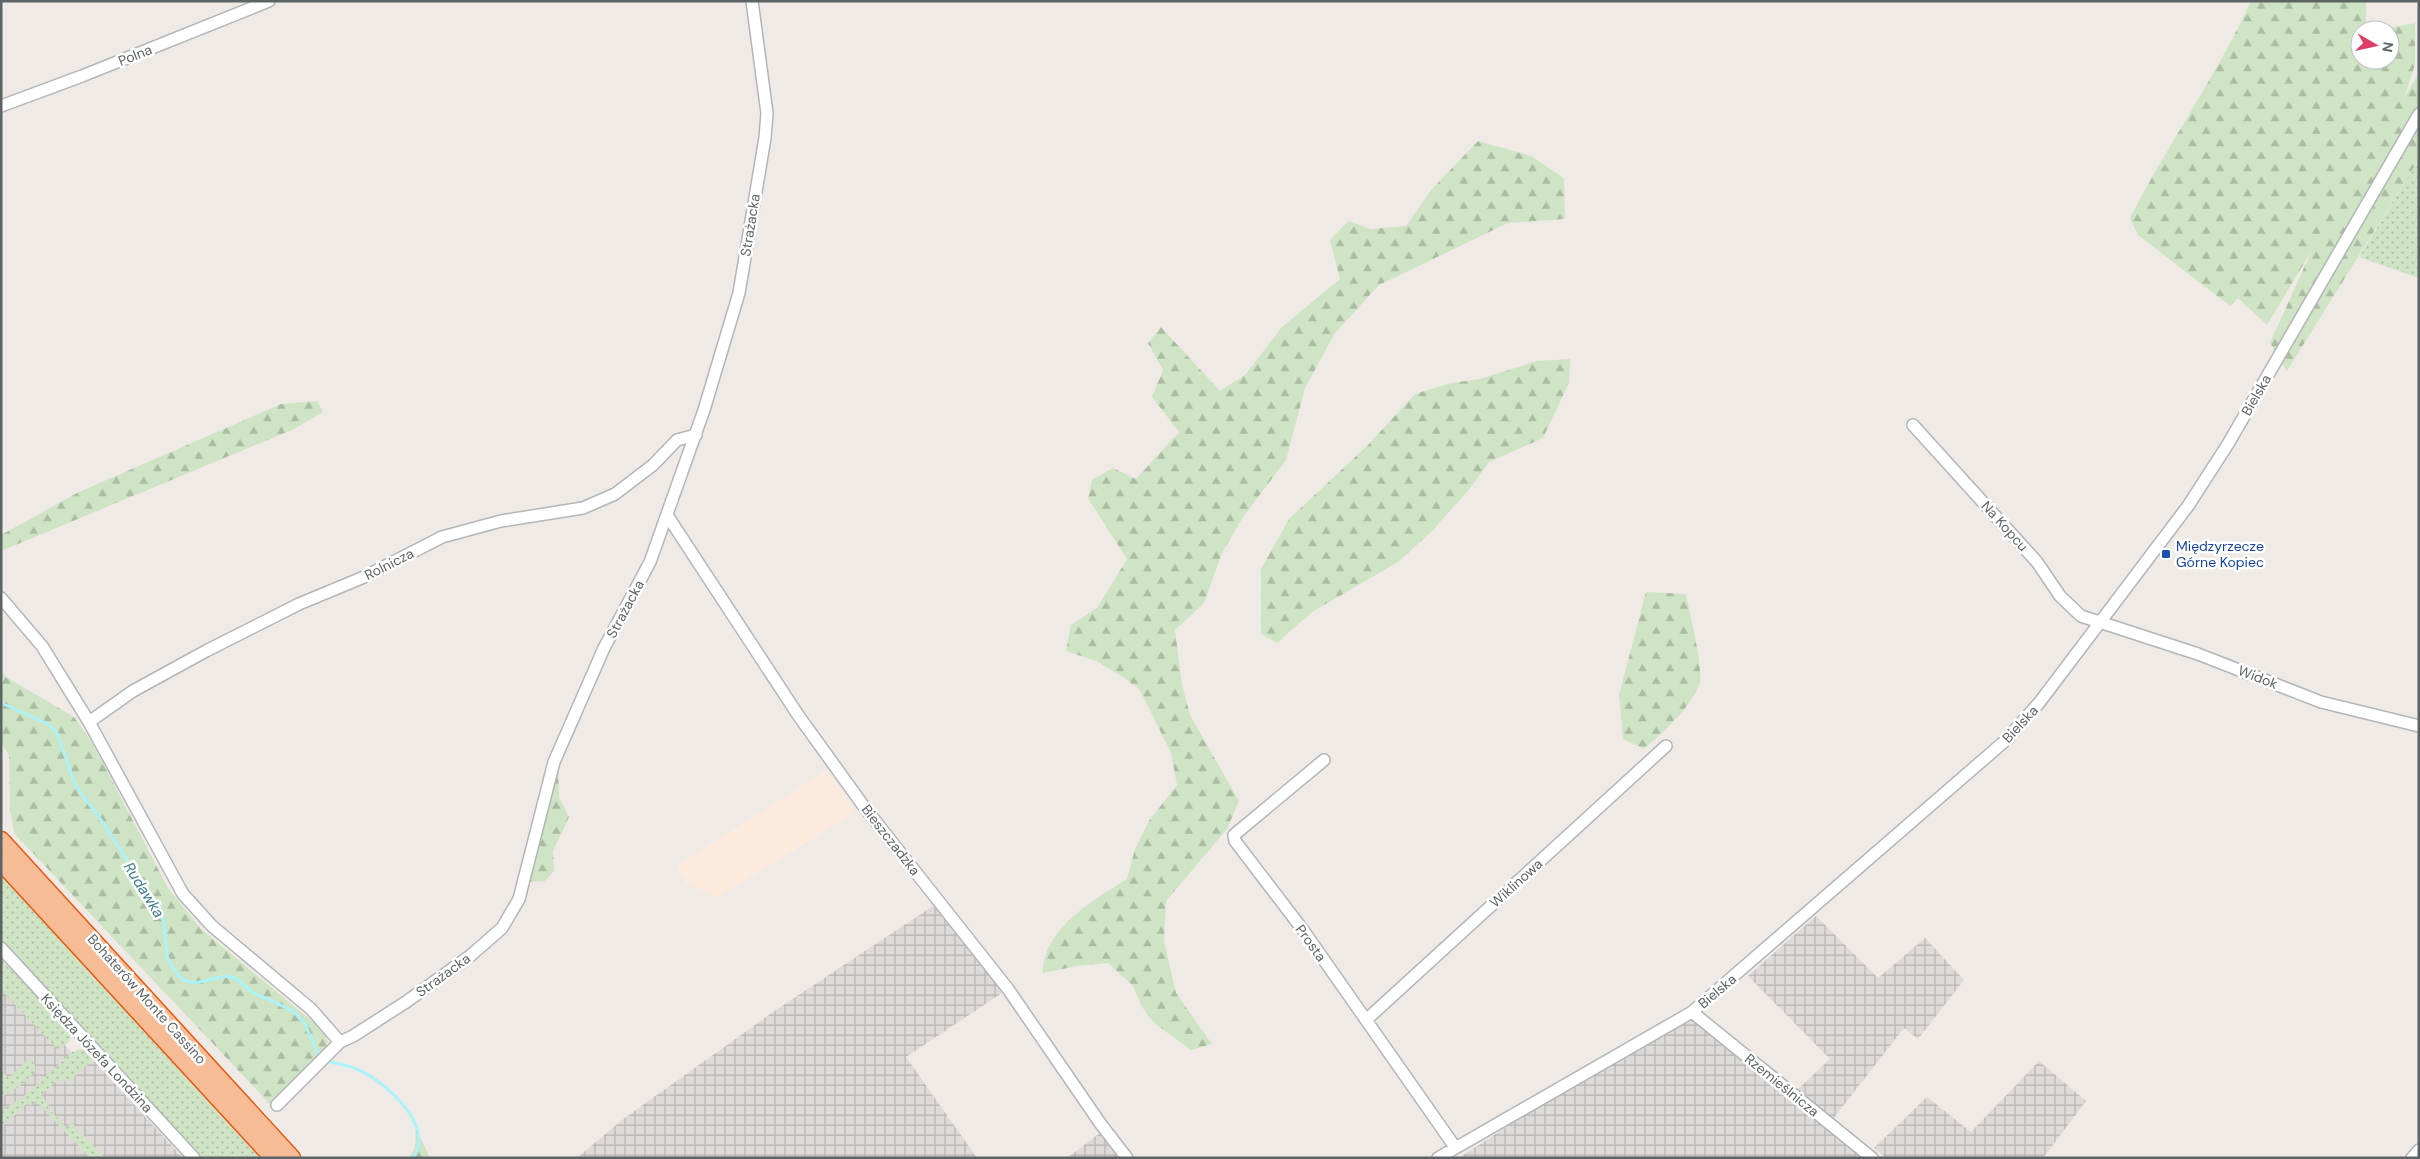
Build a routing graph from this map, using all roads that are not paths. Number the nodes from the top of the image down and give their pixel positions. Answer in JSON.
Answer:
{"nodes":[{"id":1,"x":269,"y":1,"type":"edge"},
{"id":2,"x":752,"y":1,"type":"edge"},
{"id":3,"x":1,"y":106,"type":"edge"},
{"id":4,"x":2419,"y":114,"type":"edge"},
{"id":5,"x":1913,"y":425,"type":"dead end"},
{"id":6,"x":696,"y":435,"type":"junction"},
{"id":7,"x":667,"y":515,"type":"junction"},
{"id":8,"x":1,"y":598,"type":"edge"},
{"id":9,"x":2098,"y":623,"type":"junction"},
{"id":10,"x":89,"y":722,"type":"junction"},
{"id":11,"x":2419,"y":726,"type":"edge"},
{"id":12,"x":1666,"y":746,"type":"dead end"},
{"id":13,"x":1324,"y":760,"type":"dead end"},
{"id":14,"x":1,"y":840,"type":"edge"},
{"id":15,"x":1,"y":862,"type":"edge"},
{"id":16,"x":1,"y":948,"type":"edge"},
{"id":17,"x":1692,"y":1012,"type":"junction"},
{"id":18,"x":1366,"y":1020,"type":"junction"},
{"id":19,"x":340,"y":1042,"type":"junction"},
{"id":20,"x":277,"y":1104,"type":"dead end"},
{"id":21,"x":1455,"y":1148,"type":"junction"},
{"id":22,"x":2419,"y":1150,"type":"edge"},
{"id":23,"x":194,"y":1158,"type":"edge"},
{"id":24,"x":273,"y":1158,"type":"edge"},
{"id":25,"x":292,"y":1158,"type":"edge"},
{"id":26,"x":1127,"y":1158,"type":"edge"},
{"id":27,"x":1438,"y":1158,"type":"edge"},
{"id":28,"x":1872,"y":1158,"type":"edge"},
{"id":29,"x":2412,"y":1158,"type":"edge"}],
"edges":[{"from":1,"to":3,"type":"street","name":"Polna"},
{"from":2,"to":6,"type":"street","name":"Strażacka"},
{"from":4,"to":9,"type":"street","name":"Bielska"},
{"from":5,"to":9,"type":"street","name":"Na Kopcu"},
{"from":6,"to":7,"type":"street","name":"Strażacka"},
{"from":6,"to":10,"type":"street","name":"Rolnicza"},
{"from":7,"to":19,"type":"street","name":"Strażacka"},
{"from":7,"to":26,"type":"street","name":"Bieszczadzka"},
{"from":8,"to":10,"type":"street"},
{"from":9,"to":11,"type":"street","name":"Widok"},
{"from":9,"to":17,"type":"street","name":"Bielska"},
{"from":10,"to":19,"type":"street"},
{"from":12,"to":18,"type":"street","name":"Wiklinowa"},
{"from":13,"to":18,"type":"street","name":"Prosta"},
{"from":14,"to":25,"type":"highway","name":"Bohaterów Monte Cassino"},
{"from":15,"to":24,"type":"highway","name":"Bohaterów Monte Cassino"},
{"from":16,"to":23,"type":"street","name":"Księdza Józefa Londzina"},
{"from":17,"to":21,"type":"street","name":"Bielska"},
{"from":17,"to":28,"type":"street","name":"Rzemieślnicza"},
{"from":18,"to":21,"type":"street","name":"Prosta"},
{"from":19,"to":20,"type":"street","name":"Strażacka"},
{"from":21,"to":27,"type":"street","name":"Bielska"},
{"from":22,"to":29,"type":"street"}]}
